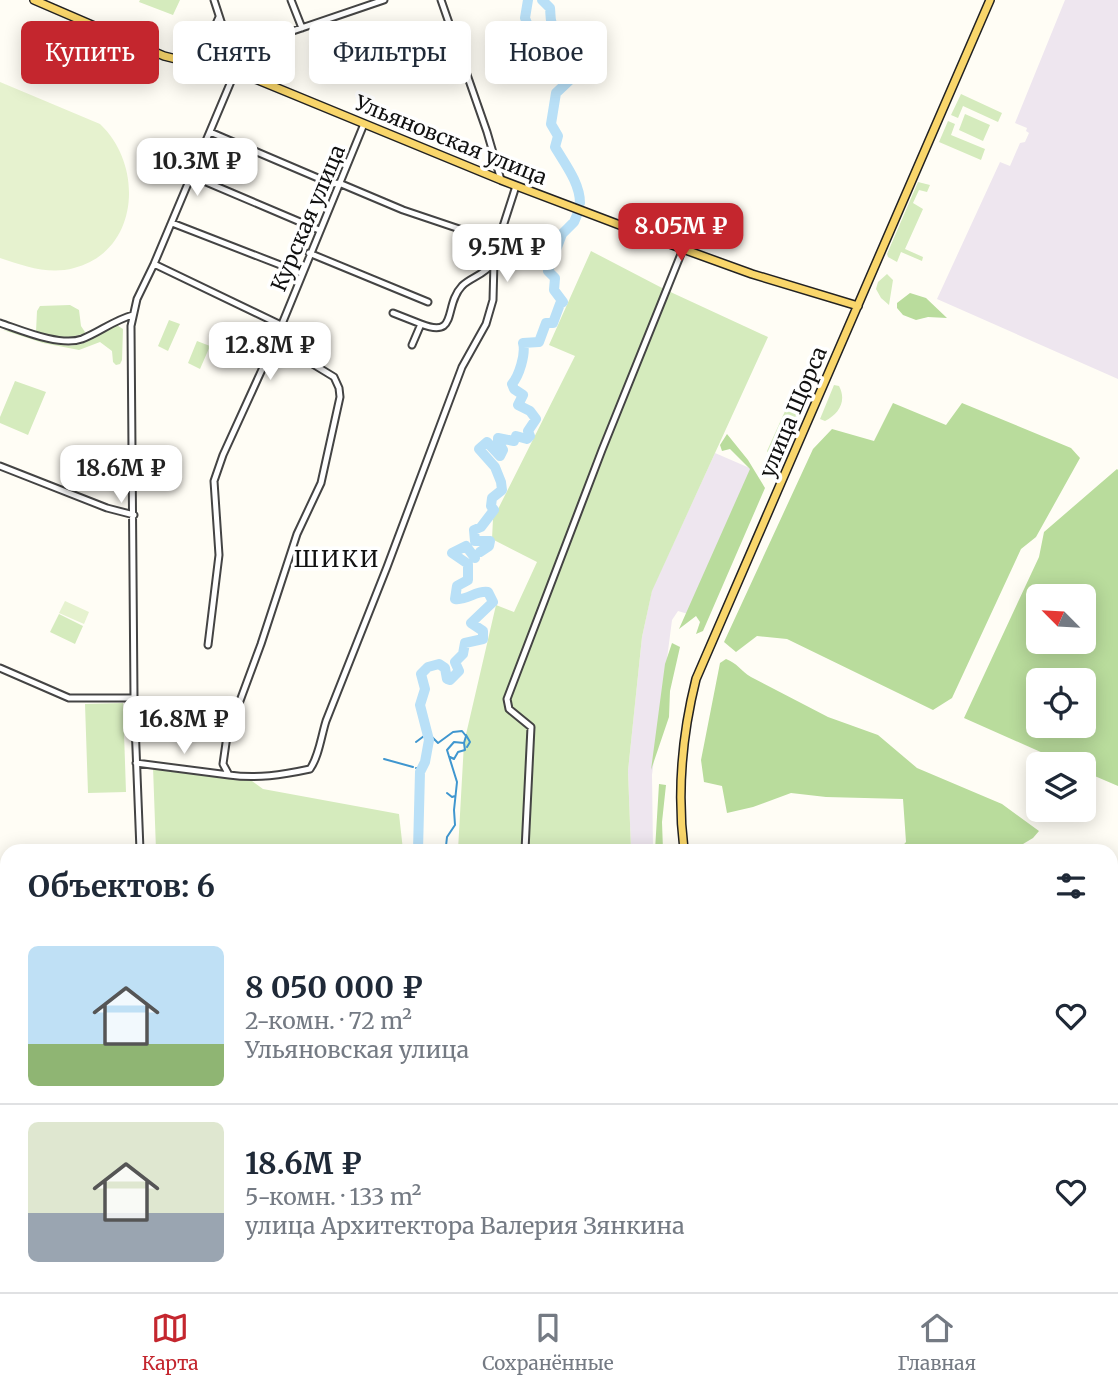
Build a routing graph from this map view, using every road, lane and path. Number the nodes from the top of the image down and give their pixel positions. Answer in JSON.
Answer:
{"nodes":[{"id":1,"x":34,"y":0,"type":"edge"},
{"id":2,"x":214,"y":0,"type":"edge"},
{"id":3,"x":291,"y":0,"type":"edge"},
{"id":4,"x":384,"y":0,"type":"edge"},
{"id":5,"x":441,"y":0,"type":"edge"},
{"id":6,"x":990,"y":0,"type":"edge"},
{"id":7,"x":219,"y":17,"type":"junction"},
{"id":8,"x":217,"y":21,"type":"edge"},
{"id":9,"x":220,"y":21,"type":"edge"},
{"id":10,"x":302,"y":28,"type":"junction"},
{"id":11,"x":295,"y":30,"type":"edge"},
{"id":12,"x":173,"y":59,"type":"edge"},
{"id":13,"x":230,"y":84,"type":"edge"},
{"id":14,"x":265,"y":84,"type":"edge"},
{"id":15,"x":364,"y":124,"type":"junction"},
{"id":16,"x":210,"y":132,"type":"junction"},
{"id":17,"x":191,"y":176,"type":"junction"},
{"id":18,"x":501,"y":180,"type":"junction"},
{"id":19,"x":340,"y":183,"type":"junction"},
{"id":20,"x":516,"y":186,"type":"junction"},
{"id":21,"x":172,"y":223,"type":"junction"},
{"id":22,"x":319,"y":230,"type":"junction"},
{"id":23,"x":498,"y":242,"type":"junction"},
{"id":24,"x":683,"y":249,"type":"junction"},
{"id":25,"x":309,"y":253,"type":"junction"},
{"id":26,"x":494,"y":262,"type":"junction"},
{"id":27,"x":154,"y":264,"type":"junction"},
{"id":28,"x":301,"y":273,"type":"junction"},
{"id":29,"x":428,"y":302,"type":"dead end"},
{"id":30,"x":858,"y":306,"type":"junction"},
{"id":31,"x":393,"y":313,"type":"dead end"},
{"id":32,"x":132,"y":315,"type":"junction"},
{"id":33,"x":0,"y":323,"type":"edge"},
{"id":34,"x":421,"y":324,"type":"junction"},
{"id":35,"x":281,"y":325,"type":"junction"},
{"id":36,"x":275,"y":341,"type":"junction"},
{"id":37,"x":412,"y":345,"type":"dead end"},
{"id":38,"x":0,"y":466,"type":"edge"},
{"id":39,"x":134,"y":515,"type":"junction"},
{"id":40,"x":208,"y":645,"type":"dead end"},
{"id":41,"x":0,"y":668,"type":"edge"},
{"id":42,"x":134,"y":698,"type":"junction"},
{"id":43,"x":136,"y":763,"type":"junction"},
{"id":44,"x":229,"y":775,"type":"junction"},
{"id":45,"x":139,"y":844,"type":"edge"},
{"id":46,"x":525,"y":844,"type":"edge"},
{"id":47,"x":684,"y":844,"type":"edge"}],
"edges":[{"from":1,"to":12,"type":"main road","name":"Ульяновская улица"},
{"from":2,"to":7,"type":"street"},
{"from":3,"to":10,"type":"street"},
{"from":4,"to":10,"type":"street"},
{"from":5,"to":18,"type":"street"},
{"from":6,"to":30,"type":"main road","name":"улица Щорса"},
{"from":7,"to":8,"type":"street"},
{"from":7,"to":9,"type":"street"},
{"from":10,"to":11,"type":"street"},
{"from":13,"to":16,"type":"street"},
{"from":14,"to":15,"type":"main road","name":"Ульяновская улица"},
{"from":15,"to":18,"type":"main road","name":"Ульяновская улица"},
{"from":15,"to":19,"type":"street","name":"Курская улица"},
{"from":16,"to":17,"type":"street"},
{"from":16,"to":19,"type":"street"},
{"from":17,"to":21,"type":"street"},
{"from":17,"to":22,"type":"street"},
{"from":18,"to":20,"type":"main road","name":"Ульяновская улица"},
{"from":19,"to":22,"type":"street","name":"Курская улица"},
{"from":19,"to":23,"type":"street"},
{"from":20,"to":23,"type":"street"},
{"from":20,"to":24,"type":"main road","name":"Ульяновская улица"},
{"from":21,"to":27,"type":"street"},
{"from":21,"to":28,"type":"street"},
{"from":22,"to":25,"type":"street","name":"Курская улица"},
{"from":23,"to":26,"type":"street"},
{"from":24,"to":30,"type":"main road","name":"Ульяновская улица"},
{"from":24,"to":46,"type":"street"},
{"from":25,"to":28,"type":"street","name":"Курская улица"},
{"from":25,"to":29,"type":"street"},
{"from":26,"to":34,"type":"street"},
{"from":26,"to":44,"type":"street"},
{"from":27,"to":32,"type":"street"},
{"from":27,"to":35,"type":"street"},
{"from":28,"to":35,"type":"street","name":"Курская улица"},
{"from":30,"to":47,"type":"main road","name":"улица Щорса"},
{"from":31,"to":34,"type":"street"},
{"from":32,"to":33,"type":"street"},
{"from":32,"to":39,"type":"street"},
{"from":34,"to":37,"type":"street"},
{"from":35,"to":36,"type":"street","name":"Курская улица"},
{"from":36,"to":40,"type":"street","name":"Курская улица"},
{"from":36,"to":44,"type":"street"},
{"from":38,"to":39,"type":"street"},
{"from":39,"to":42,"type":"street"},
{"from":41,"to":42,"type":"street"},
{"from":42,"to":43,"type":"street"},
{"from":43,"to":44,"type":"street"},
{"from":43,"to":45,"type":"street"}]}
